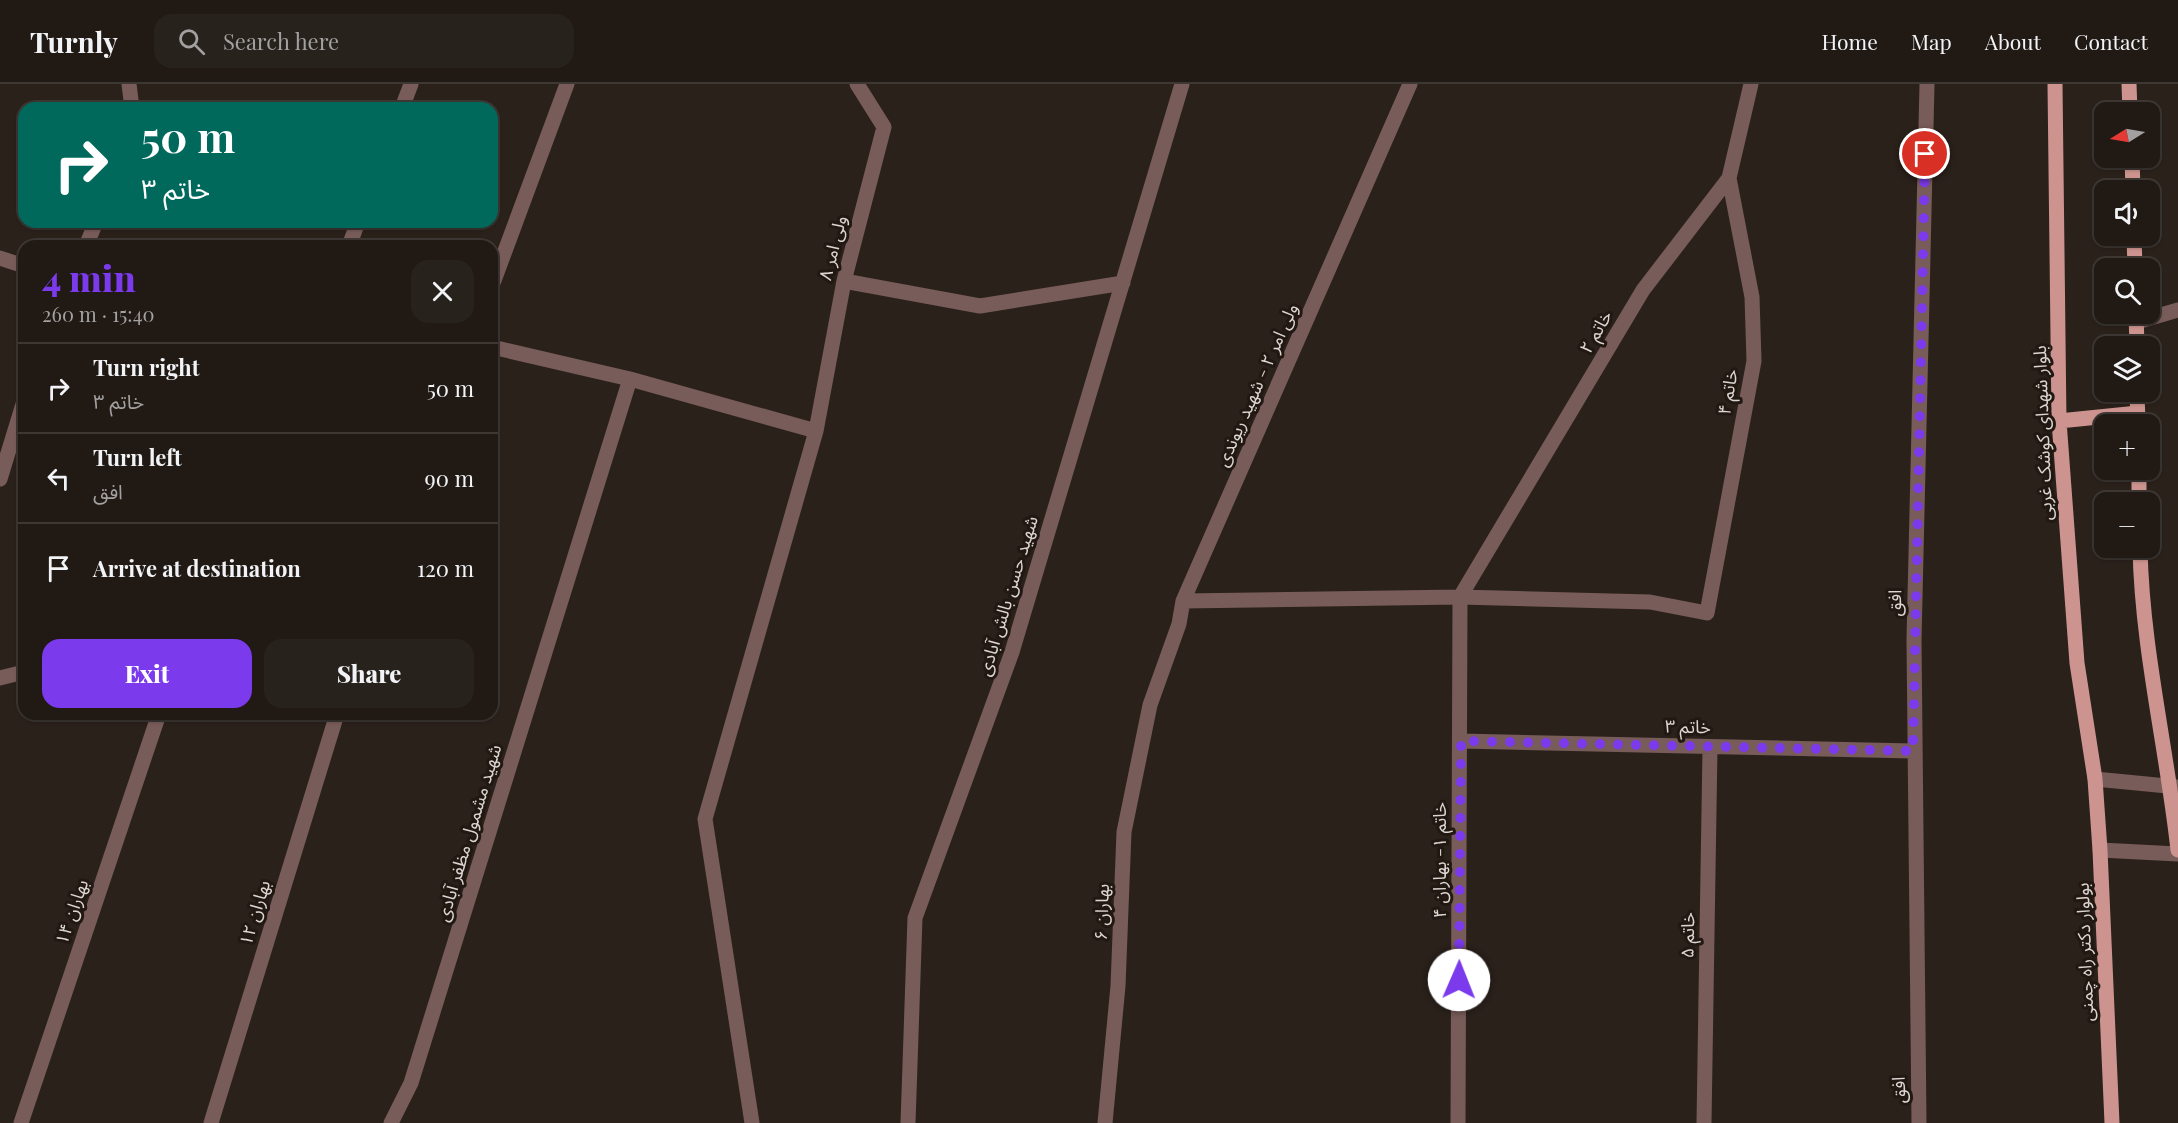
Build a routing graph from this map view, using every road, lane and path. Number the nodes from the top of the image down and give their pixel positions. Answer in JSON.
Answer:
{"nodes":[{"id":1,"x":129,"y":84,"type":"edge"},
{"id":2,"x":411,"y":84,"type":"edge"},
{"id":3,"x":567,"y":84,"type":"edge"},
{"id":4,"x":857,"y":84,"type":"edge"},
{"id":5,"x":1182,"y":84,"type":"edge"},
{"id":6,"x":1410,"y":84,"type":"edge"},
{"id":7,"x":1751,"y":84,"type":"edge"},
{"id":8,"x":1927,"y":84,"type":"edge"},
{"id":9,"x":2055,"y":84,"type":"edge"},
{"id":10,"x":2130,"y":84,"type":"edge"},
{"id":11,"x":131,"y":102,"type":"edge"},
{"id":12,"x":404,"y":102,"type":"edge"},
{"id":13,"x":2130,"y":102,"type":"edge"},
{"id":14,"x":1729,"y":178,"type":"junction"},
{"id":15,"x":0,"y":258,"type":"edge"},
{"id":16,"x":18,"y":264,"type":"edge"},
{"id":17,"x":498,"y":270,"type":"edge"},
{"id":18,"x":844,"y":281,"type":"junction"},
{"id":19,"x":1123,"y":283,"type":"junction"},
{"id":20,"x":2178,"y":310,"type":"edge"},
{"id":21,"x":2160,"y":313,"type":"edge"},
{"id":22,"x":498,"y":348,"type":"edge"},
{"id":23,"x":630,"y":380,"type":"junction"},
{"id":24,"x":18,"y":420,"type":"edge"},
{"id":25,"x":2094,"y":420,"type":"edge"},
{"id":26,"x":2059,"y":421,"type":"junction"},
{"id":27,"x":816,"y":431,"type":"junction"},
{"id":28,"x":0,"y":478,"type":"edge"},
{"id":29,"x":2140,"y":558,"type":"edge"},
{"id":30,"x":1460,"y":597,"type":"junction"},
{"id":31,"x":1184,"y":601,"type":"junction"},
{"id":32,"x":18,"y":674,"type":"edge"},
{"id":33,"x":0,"y":678,"type":"edge"},
{"id":34,"x":1150,"y":705,"type":"joint"},
{"id":35,"x":157,"y":720,"type":"edge"},
{"id":36,"x":335,"y":720,"type":"edge"},
{"id":37,"x":1461,"y":741,"type":"junction"},
{"id":38,"x":1710,"y":747,"type":"junction"},
{"id":39,"x":1913,"y":751,"type":"junction"},
{"id":40,"x":2095,"y":779,"type":"junction"},
{"id":41,"x":2174,"y":786,"type":"edge"},
{"id":42,"x":2100,"y":850,"type":"junction"},
{"id":43,"x":2178,"y":852,"type":"edge"},
{"id":44,"x":21,"y":1123,"type":"edge"},
{"id":45,"x":211,"y":1123,"type":"edge"},
{"id":46,"x":391,"y":1123,"type":"edge"},
{"id":47,"x":752,"y":1123,"type":"edge"},
{"id":48,"x":908,"y":1123,"type":"edge"},
{"id":49,"x":1105,"y":1123,"type":"edge"},
{"id":50,"x":1458,"y":1123,"type":"edge"},
{"id":51,"x":1704,"y":1123,"type":"edge"},
{"id":52,"x":1919,"y":1123,"type":"edge"},
{"id":53,"x":2112,"y":1123,"type":"edge"}],
"edges":[{"from":1,"to":11,"type":"street"},
{"from":2,"to":12,"type":"street"},
{"from":3,"to":17,"type":"street"},
{"from":4,"to":18,"type":"street","name":"ولی امر ۸"},
{"from":5,"to":19,"type":"street","name":"شهید حسن بالش آبادی"},
{"from":6,"to":31,"type":"street","name":"ولی امر ۲ - شهید ریوندی"},
{"from":7,"to":14,"type":"street","name":"خاتم ۲"},
{"from":8,"to":39,"type":"street","name":"افق"},
{"from":9,"to":26,"type":"main road","name":"بلوار شهدای کوشک غربی"},
{"from":10,"to":13,"type":"main road"},
{"from":14,"to":30,"type":"street","name":"خاتم ۲"},
{"from":14,"to":30,"type":"street","name":"خاتم ۴"},
{"from":15,"to":16,"type":"street"},
{"from":18,"to":19,"type":"street"},
{"from":18,"to":27,"type":"street","name":"ولی امر ۸"},
{"from":19,"to":48,"type":"street","name":"شهید حسن بالش آبادی"},
{"from":20,"to":21,"type":"street"},
{"from":22,"to":23,"type":"street"},
{"from":23,"to":27,"type":"street"},
{"from":23,"to":46,"type":"street","name":"شهید مشمول مظفر آبادی"},
{"from":24,"to":28,"type":"street"},
{"from":25,"to":26,"type":"main road"},
{"from":26,"to":40,"type":"main road","name":"بلوار شهدای کوشک غربی"},
{"from":27,"to":47,"type":"street","name":"ولی امر ۸"},
{"from":29,"to":41,"type":"main road"},
{"from":30,"to":31,"type":"street"},
{"from":30,"to":37,"type":"street","name":"خاتم ۱- بهاران ۴"},
{"from":31,"to":34,"type":"street","name":"ولی امر ۲ - شهید ریوندی"},
{"from":32,"to":33,"type":"street"},
{"from":34,"to":49,"type":"street","name":"بهاران ۶"},
{"from":35,"to":44,"type":"street","name":"بهاران ۱۴"},
{"from":36,"to":45,"type":"street","name":"بهاران ۱۲"},
{"from":37,"to":38,"type":"street","name":"خاتم ۳"},
{"from":37,"to":50,"type":"street","name":"خاتم ۱- بهاران ۴"},
{"from":38,"to":39,"type":"street","name":"خاتم ۳"},
{"from":38,"to":51,"type":"street","name":"خاتم ۵"},
{"from":39,"to":52,"type":"street","name":"افق"},
{"from":40,"to":41,"type":"street"},
{"from":40,"to":42,"type":"main road","name":"بولوار دکتر راه چمنی"},
{"from":41,"to":43,"type":"main road"},
{"from":42,"to":43,"type":"street"},
{"from":42,"to":53,"type":"main road","name":"بولوار دکتر راه چمنی"}]}
